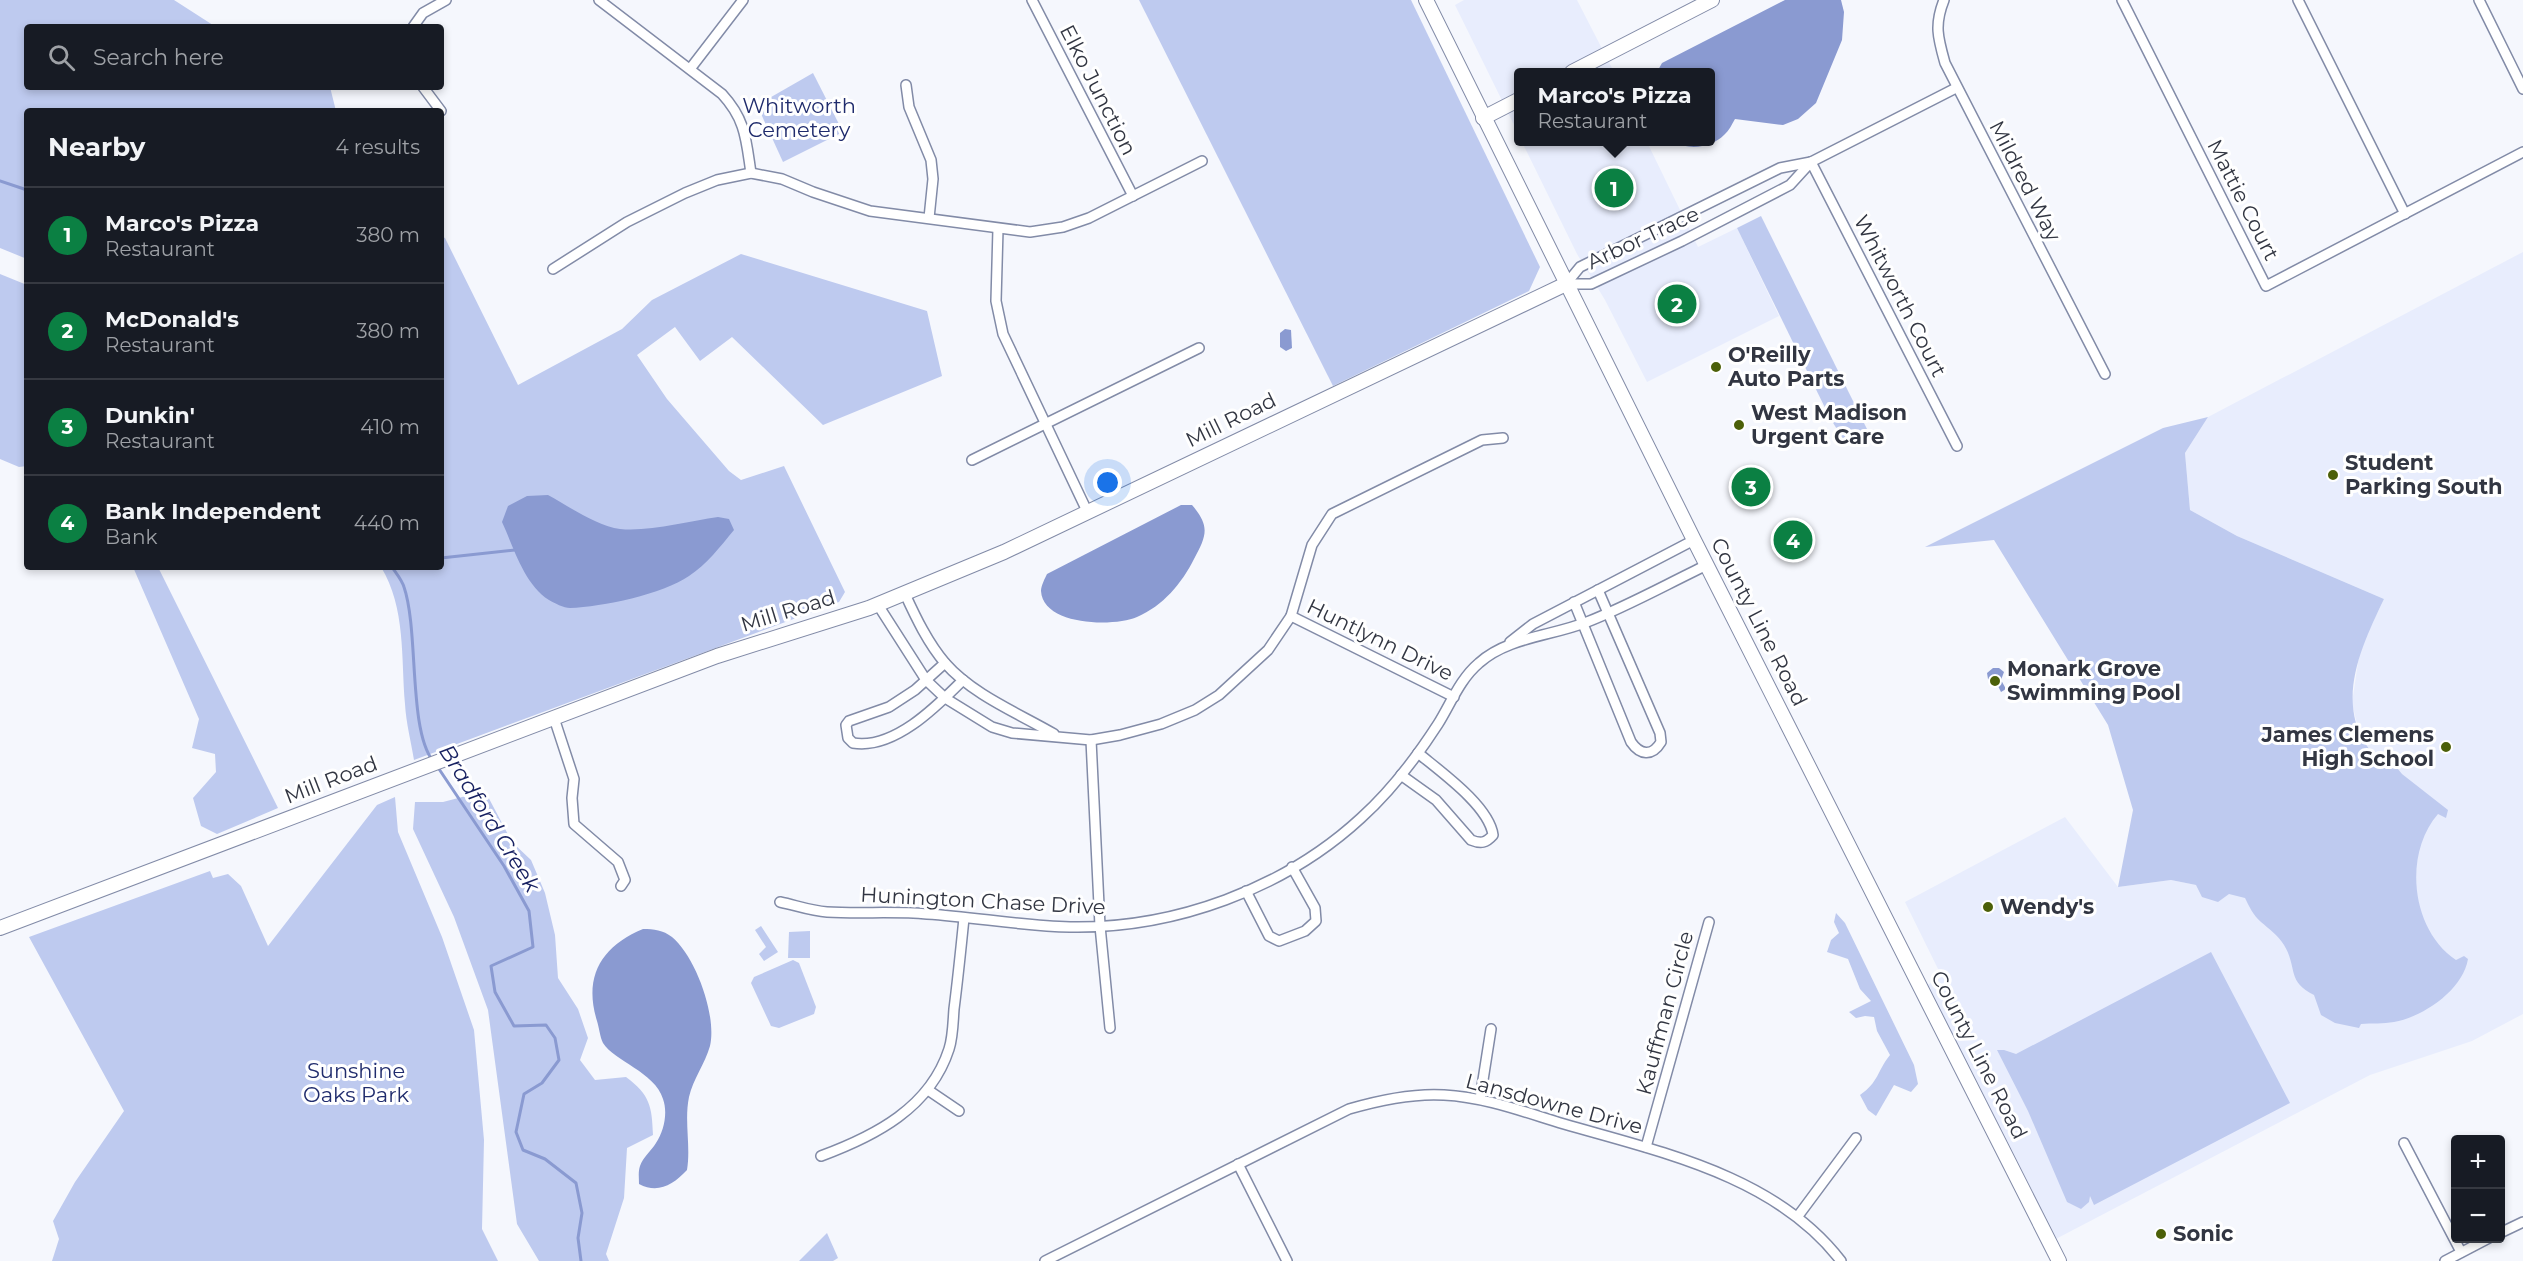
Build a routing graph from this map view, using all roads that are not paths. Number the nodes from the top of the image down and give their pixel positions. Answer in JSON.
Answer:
{"nodes":[{"id":1,"x":447,"y":0,"type":"edge"},
{"id":2,"x":599,"y":0,"type":"edge"},
{"id":3,"x":743,"y":0,"type":"edge"},
{"id":4,"x":1032,"y":0,"type":"edge"},
{"id":5,"x":1426,"y":0,"type":"edge"},
{"id":6,"x":1712,"y":0,"type":"edge"},
{"id":7,"x":1944,"y":0,"type":"edge"},
{"id":8,"x":2122,"y":0,"type":"edge"},
{"id":9,"x":2298,"y":0,"type":"edge"},
{"id":10,"x":2480,"y":0,"type":"edge"},
{"id":11,"x":414,"y":24,"type":"edge"},
{"id":12,"x":1580,"y":68,"type":"edge"},
{"id":13,"x":690,"y":69,"type":"junction"},
{"id":14,"x":906,"y":85,"type":"dead end"},
{"id":15,"x":1956,"y":88,"type":"junction"},
{"id":16,"x":2523,"y":89,"type":"edge"},
{"id":17,"x":425,"y":90,"type":"edge"},
{"id":18,"x":1514,"y":102,"type":"edge"},
{"id":19,"x":439,"y":108,"type":"edge"},
{"id":20,"x":1483,"y":118,"type":"junction"},
{"id":21,"x":2523,"y":152,"type":"edge"},
{"id":22,"x":1202,"y":162,"type":"dead end"},
{"id":23,"x":1811,"y":162,"type":"junction"},
{"id":24,"x":751,"y":173,"type":"junction"},
{"id":25,"x":1133,"y":196,"type":"junction"},
{"id":26,"x":2405,"y":214,"type":"junction"},
{"id":27,"x":929,"y":218,"type":"junction"},
{"id":28,"x":998,"y":229,"type":"junction"},
{"id":29,"x":553,"y":269,"type":"dead end"},
{"id":30,"x":1566,"y":284,"type":"junction"},
{"id":31,"x":1199,"y":348,"type":"dead end"},
{"id":32,"x":2105,"y":374,"type":"dead end"},
{"id":33,"x":1046,"y":423,"type":"junction"},
{"id":34,"x":1503,"y":438,"type":"dead end"},
{"id":35,"x":1957,"y":446,"type":"dead end"},
{"id":36,"x":972,"y":460,"type":"dead end"},
{"id":37,"x":1087,"y":511,"type":"junction"},
{"id":38,"x":1694,"y":540,"type":"junction"},
{"id":39,"x":1707,"y":565,"type":"junction"},
{"id":40,"x":1598,"y":590,"type":"junction"},
{"id":41,"x":905,"y":594,"type":"junction"},
{"id":42,"x":1574,"y":602,"type":"junction"},
{"id":43,"x":878,"y":605,"type":"junction"},
{"id":44,"x":1608,"y":614,"type":"junction"},
{"id":45,"x":1291,"y":616,"type":"junction"},
{"id":46,"x":1584,"y":623,"type":"junction"},
{"id":47,"x":1506,"y":645,"type":"junction"},
{"id":48,"x":945,"y":663,"type":"junction"},
{"id":49,"x":963,"y":680,"type":"junction"},
{"id":50,"x":926,"y":681,"type":"junction"},
{"id":51,"x":1454,"y":697,"type":"junction"},
{"id":52,"x":945,"y":698,"type":"junction"},
{"id":53,"x":554,"y":718,"type":"junction"},
{"id":54,"x":1056,"y":736,"type":"junction"},
{"id":55,"x":1091,"y":740,"type":"junction"},
{"id":56,"x":1418,"y":753,"type":"junction"},
{"id":57,"x":1401,"y":775,"type":"junction"},
{"id":58,"x":1292,"y":867,"type":"junction"},
{"id":59,"x":621,"y":886,"type":"dead end"},
{"id":60,"x":1246,"y":891,"type":"junction"},
{"id":61,"x":780,"y":902,"type":"dead end"},
{"id":62,"x":964,"y":918,"type":"junction"},
{"id":63,"x":1709,"y":922,"type":"dead end"},
{"id":64,"x":1100,"y":926,"type":"junction"},
{"id":65,"x":0,"y":928,"type":"edge"},
{"id":66,"x":1110,"y":1028,"type":"dead end"},
{"id":67,"x":1491,"y":1029,"type":"dead end"},
{"id":68,"x":928,"y":1090,"type":"junction"},
{"id":69,"x":1480,"y":1099,"type":"junction"},
{"id":70,"x":959,"y":1111,"type":"dead end"},
{"id":71,"x":1856,"y":1138,"type":"dead end"},
{"id":72,"x":2404,"y":1143,"type":"dead end"},
{"id":73,"x":1646,"y":1147,"type":"junction"},
{"id":74,"x":821,"y":1156,"type":"dead end"},
{"id":75,"x":1238,"y":1164,"type":"junction"},
{"id":76,"x":1798,"y":1216,"type":"junction"},
{"id":77,"x":2523,"y":1222,"type":"edge"},
{"id":78,"x":2505,"y":1231,"type":"edge"},
{"id":79,"x":2480,"y":1243,"type":"edge"},
{"id":80,"x":2461,"y":1252,"type":"junction"},
{"id":81,"x":1045,"y":1261,"type":"edge"},
{"id":82,"x":1287,"y":1261,"type":"edge"},
{"id":83,"x":1841,"y":1261,"type":"edge"},
{"id":84,"x":2060,"y":1261,"type":"edge"},
{"id":85,"x":2445,"y":1261,"type":"edge"}],
"edges":[{"from":1,"to":11,"type":"street"},
{"from":2,"to":13,"type":"street"},
{"from":3,"to":13,"type":"street"},
{"from":4,"to":25,"type":"street","name":"Elko Junction"},
{"from":5,"to":20,"type":"street","name":"County Line Road"},
{"from":6,"to":12,"type":"street"},
{"from":7,"to":15,"type":"street","name":"Mildred Way"},
{"from":8,"to":26,"type":"street","name":"Mattie Court"},
{"from":9,"to":26,"type":"street"},
{"from":10,"to":16,"type":"street"},
{"from":13,"to":24,"type":"street"},
{"from":14,"to":27,"type":"street"},
{"from":15,"to":23,"type":"street","name":"Arbor Trace"},
{"from":15,"to":32,"type":"street","name":"Mildred Way"},
{"from":17,"to":19,"type":"street"},
{"from":18,"to":20,"type":"street"},
{"from":20,"to":30,"type":"street","name":"County Line Road"},
{"from":21,"to":26,"type":"street","name":"Mattie Court"},
{"from":22,"to":25,"type":"street"},
{"from":23,"to":30,"type":"street","name":"Arbor Trace"},
{"from":23,"to":30,"type":"street","name":"Arbor Trace"},
{"from":23,"to":35,"type":"street","name":"Whitworth Court"},
{"from":24,"to":27,"type":"street"},
{"from":24,"to":29,"type":"street"},
{"from":25,"to":28,"type":"street"},
{"from":27,"to":28,"type":"street"},
{"from":28,"to":33,"type":"street"},
{"from":30,"to":37,"type":"street","name":"Mill Road"},
{"from":30,"to":38,"type":"street","name":"County Line Road"},
{"from":31,"to":33,"type":"street"},
{"from":33,"to":36,"type":"street"},
{"from":33,"to":37,"type":"street"},
{"from":34,"to":45,"type":"street"},
{"from":37,"to":41,"type":"street","name":"Mill Road"},
{"from":38,"to":39,"type":"street","name":"County Line Road"},
{"from":38,"to":40,"type":"street"},
{"from":39,"to":44,"type":"street","name":"Hunington Chase Drive"},
{"from":39,"to":84,"type":"street","name":"County Line Road"},
{"from":40,"to":42,"type":"street"},
{"from":40,"to":44,"type":"street"},
{"from":41,"to":43,"type":"street","name":"Mill Road"},
{"from":41,"to":48,"type":"street"},
{"from":42,"to":46,"type":"street"},
{"from":42,"to":47,"type":"street"},
{"from":43,"to":50,"type":"street"},
{"from":43,"to":53,"type":"street","name":"Mill Road"},
{"from":44,"to":46,"type":"street","name":"Hunington Chase Drive"},
{"from":44,"to":46,"type":"street"},
{"from":45,"to":51,"type":"street","name":"Huntlynn Drive"},
{"from":45,"to":55,"type":"street"},
{"from":46,"to":47,"type":"street","name":"Hunington Chase Drive"},
{"from":47,"to":51,"type":"street","name":"Hunington Chase Drive"},
{"from":48,"to":49,"type":"street"},
{"from":48,"to":50,"type":"street"},
{"from":49,"to":52,"type":"street"},
{"from":49,"to":54,"type":"street"},
{"from":50,"to":52,"type":"street"},
{"from":50,"to":52,"type":"street"},
{"from":51,"to":56,"type":"street","name":"Hunington Chase Drive"},
{"from":52,"to":54,"type":"street"},
{"from":53,"to":59,"type":"street"},
{"from":53,"to":65,"type":"street","name":"Mill Road"},
{"from":54,"to":55,"type":"street"},
{"from":55,"to":64,"type":"street"},
{"from":56,"to":57,"type":"street","name":"Hunington Chase Drive"},
{"from":56,"to":57,"type":"street"},
{"from":57,"to":58,"type":"street","name":"Hunington Chase Drive"},
{"from":58,"to":60,"type":"street","name":"Hunington Chase Drive"},
{"from":58,"to":60,"type":"street"},
{"from":60,"to":64,"type":"street","name":"Hunington Chase Drive"},
{"from":61,"to":62,"type":"street","name":"Hunington Chase Drive"},
{"from":62,"to":64,"type":"street","name":"Hunington Chase Drive"},
{"from":62,"to":68,"type":"street"},
{"from":63,"to":73,"type":"street","name":"Kauffman Circle"},
{"from":64,"to":66,"type":"street"},
{"from":67,"to":69,"type":"street"},
{"from":68,"to":70,"type":"street"},
{"from":68,"to":74,"type":"street"},
{"from":69,"to":73,"type":"street","name":"Lansdowne Drive"},
{"from":69,"to":75,"type":"street","name":"Lansdowne Drive"},
{"from":71,"to":76,"type":"street"},
{"from":72,"to":80,"type":"street"},
{"from":73,"to":76,"type":"street","name":"Lansdowne Drive"},
{"from":75,"to":81,"type":"street","name":"Lansdowne Drive"},
{"from":75,"to":82,"type":"street"},
{"from":76,"to":83,"type":"street","name":"Lansdowne Drive"},
{"from":77,"to":78,"type":"street"},
{"from":79,"to":80,"type":"street"},
{"from":80,"to":85,"type":"street"}]}
